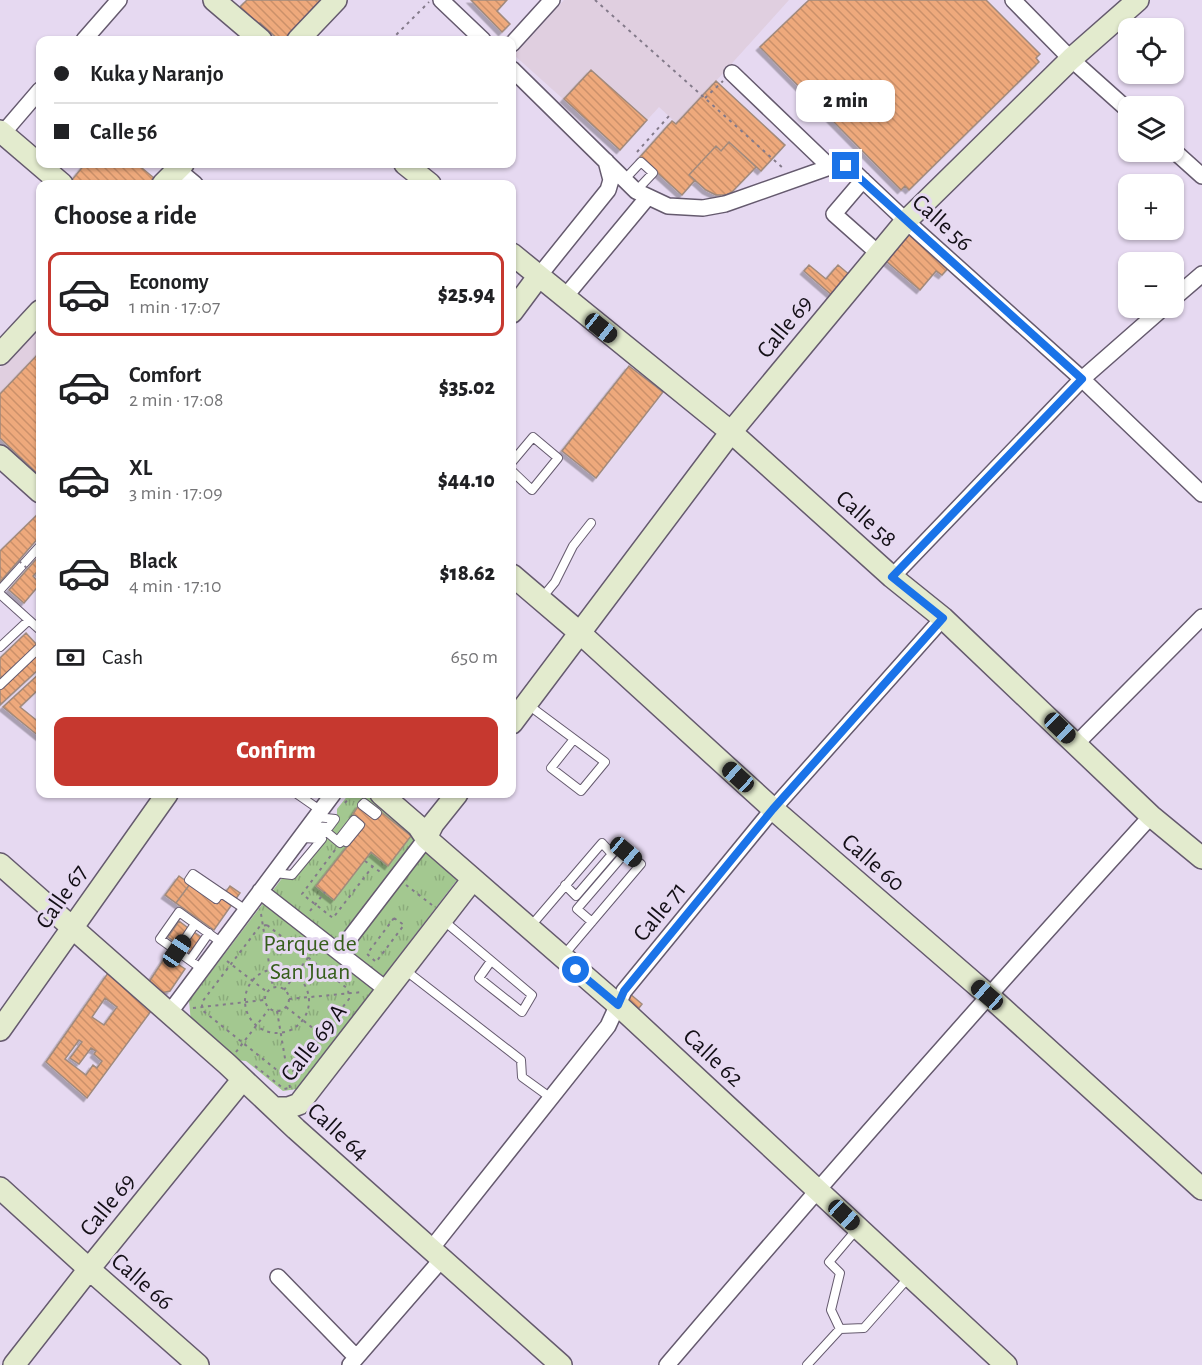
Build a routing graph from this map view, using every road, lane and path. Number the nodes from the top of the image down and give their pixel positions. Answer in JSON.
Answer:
{"nodes":[{"id":1,"x":214,"y":0,"type":"edge"},
{"id":2,"x":336,"y":0,"type":"edge"},
{"id":3,"x":430,"y":0,"type":"edge"},
{"id":4,"x":441,"y":0,"type":"edge"},
{"id":5,"x":552,"y":0,"type":"edge"},
{"id":6,"x":595,"y":0,"type":"edge"},
{"id":7,"x":1013,"y":0,"type":"edge"},
{"id":8,"x":1138,"y":0,"type":"edge"},
{"id":9,"x":109,"y":3,"type":"edge"},
{"id":10,"x":87,"y":36,"type":"edge"},
{"id":11,"x":256,"y":36,"type":"edge"},
{"id":12,"x":302,"y":36,"type":"edge"},
{"id":13,"x":395,"y":36,"type":"edge"},
{"id":14,"x":479,"y":36,"type":"edge"},
{"id":15,"x":516,"y":40,"type":"edge"},
{"id":16,"x":1071,"y":59,"type":"junction"},
{"id":17,"x":516,"y":73,"type":"edge"},
{"id":18,"x":732,"y":73,"type":"joint"},
{"id":19,"x":36,"y":94,"type":"edge"},
{"id":20,"x":705,"y":98,"type":"junction"},
{"id":21,"x":1118,"y":101,"type":"edge"},
{"id":22,"x":669,"y":116,"type":"dead end"},
{"id":23,"x":1,"y":132,"type":"edge"},
{"id":24,"x":631,"y":159,"type":"dead end"},
{"id":25,"x":1184,"y":160,"type":"edge"},
{"id":26,"x":36,"y":162,"type":"edge"},
{"id":27,"x":830,"y":167,"type":"junction"},
{"id":28,"x":43,"y":168,"type":"edge"},
{"id":29,"x":183,"y":169,"type":"edge"},
{"id":30,"x":786,"y":170,"type":"dead end"},
{"id":31,"x":1202,"y":176,"type":"edge"},
{"id":32,"x":57,"y":180,"type":"edge"},
{"id":33,"x":168,"y":180,"type":"edge"},
{"id":34,"x":618,"y":180,"type":"junction"},
{"id":35,"x":863,"y":180,"type":"junction"},
{"id":36,"x":642,"y":194,"type":"junction"},
{"id":37,"x":906,"y":221,"type":"junction"},
{"id":38,"x":878,"y":253,"type":"junction"},
{"id":39,"x":516,"y":258,"type":"edge"},
{"id":40,"x":1202,"y":274,"type":"edge"},
{"id":41,"x":538,"y":277,"type":"junction"},
{"id":42,"x":1184,"y":290,"type":"edge"},
{"id":43,"x":564,"y":298,"type":"junction"},
{"id":44,"x":516,"y":307,"type":"edge"},
{"id":45,"x":36,"y":315,"type":"edge"},
{"id":46,"x":1152,"y":318,"type":"edge"},
{"id":47,"x":5,"y":345,"type":"edge"},
{"id":48,"x":1082,"y":379,"type":"junction"},
{"id":49,"x":731,"y":432,"type":"junction"},
{"id":50,"x":516,"y":457,"type":"edge"},
{"id":51,"x":5,"y":464,"type":"edge"},
{"id":52,"x":516,"y":475,"type":"edge"},
{"id":53,"x":36,"y":489,"type":"edge"},
{"id":54,"x":1202,"y":494,"type":"edge"},
{"id":55,"x":591,"y":523,"type":"dead end"},
{"id":56,"x":36,"y":551,"type":"edge"},
{"id":57,"x":19,"y":561,"type":"dead end"},
{"id":58,"x":28,"y":569,"type":"dead end"},
{"id":59,"x":892,"y":577,"type":"junction"},
{"id":60,"x":516,"y":579,"type":"edge"},
{"id":61,"x":0,"y":592,"type":"edge"},
{"id":62,"x":540,"y":600,"type":"junction"},
{"id":63,"x":1202,"y":617,"type":"edge"},
{"id":64,"x":943,"y":618,"type":"junction"},
{"id":65,"x":29,"y":620,"type":"junction"},
{"id":66,"x":36,"y":626,"type":"edge"},
{"id":67,"x":580,"y":633,"type":"junction"},
{"id":68,"x":0,"y":647,"type":"edge"},
{"id":69,"x":36,"y":651,"type":"edge"},
{"id":70,"x":0,"y":685,"type":"edge"},
{"id":71,"x":526,"y":703,"type":"junction"},
{"id":72,"x":516,"y":717,"type":"edge"},
{"id":73,"x":574,"y":739,"type":"junction"},
{"id":74,"x":1076,"y":744,"type":"junction"},
{"id":75,"x":164,"y":798,"type":"edge"},
{"id":76,"x":299,"y":798,"type":"edge"},
{"id":77,"x":330,"y":798,"type":"edge"},
{"id":78,"x":349,"y":798,"type":"edge"},
{"id":79,"x":377,"y":798,"type":"edge"},
{"id":80,"x":454,"y":798,"type":"edge"},
{"id":81,"x":773,"y":809,"type":"junction"},
{"id":82,"x":339,"y":810,"type":"dead end"},
{"id":83,"x":1151,"y":816,"type":"junction"},
{"id":84,"x":310,"y":824,"type":"junction"},
{"id":85,"x":424,"y":841,"type":"junction"},
{"id":86,"x":342,"y":842,"type":"joint"},
{"id":87,"x":1202,"y":858,"type":"edge"},
{"id":88,"x":365,"y":861,"type":"dead end"},
{"id":89,"x":0,"y":864,"type":"edge"},
{"id":90,"x":273,"y":873,"type":"junction"},
{"id":91,"x":396,"y":878,"type":"junction"},
{"id":92,"x":473,"y":879,"type":"junction"},
{"id":93,"x":565,"y":885,"type":"junction"},
{"id":94,"x":260,"y":891,"type":"junction"},
{"id":95,"x":325,"y":892,"type":"dead end"},
{"id":96,"x":220,"y":893,"type":"dead end"},
{"id":97,"x":315,"y":904,"type":"junction"},
{"id":98,"x":438,"y":913,"type":"junction"},
{"id":99,"x":250,"y":915,"type":"junction"},
{"id":100,"x":301,"y":922,"type":"junction"},
{"id":101,"x":592,"y":922,"type":"junction"},
{"id":102,"x":195,"y":924,"type":"junction"},
{"id":103,"x":263,"y":926,"type":"junction"},
{"id":104,"x":71,"y":928,"type":"junction"},
{"id":105,"x":402,"y":928,"type":"junction"},
{"id":106,"x":529,"y":928,"type":"junction"},
{"id":107,"x":407,"y":932,"type":"dead end"},
{"id":108,"x":215,"y":938,"type":"junction"},
{"id":109,"x":322,"y":939,"type":"junction"},
{"id":110,"x":177,"y":951,"type":"junction"},
{"id":111,"x":339,"y":952,"type":"junction"},
{"id":112,"x":308,"y":958,"type":"junction"},
{"id":113,"x":562,"y":958,"type":"junction"},
{"id":114,"x":225,"y":959,"type":"dead end"},
{"id":115,"x":491,"y":961,"type":"junction"},
{"id":116,"x":231,"y":964,"type":"junction"},
{"id":117,"x":196,"y":965,"type":"junction"},
{"id":118,"x":404,"y":969,"type":"junction"},
{"id":119,"x":270,"y":970,"type":"junction"},
{"id":120,"x":295,"y":975,"type":"junction"},
{"id":121,"x":252,"y":981,"type":"junction"},
{"id":122,"x":273,"y":988,"type":"junction"},
{"id":123,"x":284,"y":990,"type":"junction"},
{"id":124,"x":387,"y":990,"type":"junction"},
{"id":125,"x":267,"y":992,"type":"junction"},
{"id":126,"x":349,"y":993,"type":"junction"},
{"id":127,"x":987,"y":995,"type":"junction"},
{"id":128,"x":308,"y":997,"type":"junction"},
{"id":129,"x":365,"y":998,"type":"dead end"},
{"id":130,"x":289,"y":999,"type":"junction"},
{"id":131,"x":265,"y":1000,"type":"junction"},
{"id":132,"x":192,"y":1002,"type":"dead end"},
{"id":133,"x":245,"y":1002,"type":"junction"},
{"id":134,"x":618,"y":1005,"type":"junction"},
{"id":135,"x":202,"y":1007,"type":"junction"},
{"id":136,"x":286,"y":1007,"type":"junction"},
{"id":137,"x":269,"y":1009,"type":"junction"},
{"id":138,"x":277,"y":1011,"type":"junction"},
{"id":139,"x":170,"y":1012,"type":"junction"},
{"id":140,"x":302,"y":1020,"type":"junction"},
{"id":141,"x":257,"y":1025,"type":"junction"},
{"id":142,"x":0,"y":1030,"type":"edge"},
{"id":143,"x":280,"y":1032,"type":"junction"},
{"id":144,"x":322,"y":1035,"type":"junction"},
{"id":145,"x":331,"y":1042,"type":"dead end"},
{"id":146,"x":243,"y":1043,"type":"junction"},
{"id":147,"x":238,"y":1057,"type":"dead end"},
{"id":148,"x":249,"y":1072,"type":"junction"},
{"id":149,"x":287,"y":1074,"type":"junction"},
{"id":150,"x":296,"y":1087,"type":"dead end"},
{"id":151,"x":290,"y":1088,"type":"junction"},
{"id":152,"x":551,"y":1098,"type":"junction"},
{"id":153,"x":274,"y":1108,"type":"junction"},
{"id":154,"x":0,"y":1188,"type":"edge"},
{"id":155,"x":817,"y":1189,"type":"junction"},
{"id":156,"x":1202,"y":1189,"type":"edge"},
{"id":157,"x":858,"y":1228,"type":"junction"},
{"id":158,"x":436,"y":1254,"type":"junction"},
{"id":159,"x":88,"y":1269,"type":"junction"},
{"id":160,"x":910,"y":1276,"type":"junction"},
{"id":161,"x":278,"y":1277,"type":"dead end"},
{"id":162,"x":840,"y":1329,"type":"junction"},
{"id":163,"x":353,"y":1361,"type":"edge"},
{"id":164,"x":14,"y":1365,"type":"edge"},
{"id":165,"x":198,"y":1365,"type":"edge"},
{"id":166,"x":561,"y":1365,"type":"edge"},
{"id":167,"x":667,"y":1365,"type":"edge"},
{"id":168,"x":807,"y":1365,"type":"edge"},
{"id":169,"x":1006,"y":1365,"type":"edge"}],
"edges":[{"from":1,"to":11,"type":"main road"},
{"from":2,"to":12,"type":"main road"},
{"from":3,"to":13,"type":"path"},
{"from":4,"to":14,"type":"street"},
{"from":5,"to":15,"type":"street"},
{"from":6,"to":20,"type":"path"},
{"from":7,"to":16,"type":"street"},
{"from":8,"to":16,"type":"main road","name":"Calle 69"},
{"from":9,"to":10,"type":"street"},
{"from":16,"to":21,"type":"street"},
{"from":16,"to":37,"type":"main road","name":"Calle 69"},
{"from":17,"to":34,"type":"street"},
{"from":18,"to":20,"type":"path"},
{"from":18,"to":27,"type":"street"},
{"from":19,"to":23,"type":"street"},
{"from":20,"to":30,"type":"path"},
{"from":22,"to":24,"type":"path"},
{"from":23,"to":26,"type":"main road"},
{"from":25,"to":31,"type":"street"},
{"from":27,"to":35,"type":"street","name":"Calle 56"},
{"from":27,"to":36,"type":"street"},
{"from":28,"to":32,"type":"main road"},
{"from":29,"to":33,"type":"main road"},
{"from":34,"to":36,"type":"street"},
{"from":34,"to":36,"type":"lane"},
{"from":34,"to":41,"type":"street"},
{"from":35,"to":37,"type":"street","name":"Calle 56"},
{"from":35,"to":38,"type":"street"},
{"from":36,"to":43,"type":"street"},
{"from":37,"to":38,"type":"main road","name":"Calle 69"},
{"from":37,"to":48,"type":"street","name":"Calle 56"},
{"from":38,"to":49,"type":"main road","name":"Calle 69"},
{"from":39,"to":41,"type":"main road","name":"Calle 58"},
{"from":40,"to":42,"type":"street"},
{"from":41,"to":43,"type":"main road","name":"Calle 58"},
{"from":41,"to":44,"type":"main road"},
{"from":43,"to":49,"type":"main road","name":"Calle 58"},
{"from":45,"to":47,"type":"main road"},
{"from":46,"to":48,"type":"street"},
{"from":48,"to":54,"type":"street","name":"Calle 56"},
{"from":48,"to":59,"type":"street"},
{"from":49,"to":59,"type":"main road","name":"Calle 58"},
{"from":49,"to":67,"type":"main road","name":"Calle 69"},
{"from":50,"to":52,"type":"lane"},
{"from":51,"to":53,"type":"main road"},
{"from":55,"to":62,"type":"lane"},
{"from":56,"to":61,"type":"lane"},
{"from":57,"to":58,"type":"path","bridge":true},
{"from":59,"to":64,"type":"main road","name":"Calle 58"},
{"from":60,"to":62,"type":"main road","name":"Calle 60"},
{"from":61,"to":65,"type":"lane"},
{"from":62,"to":67,"type":"main road","name":"Calle 60"},
{"from":63,"to":74,"type":"street"},
{"from":64,"to":74,"type":"main road","name":"Calle 58"},
{"from":64,"to":81,"type":"street","name":"Calle 71"},
{"from":65,"to":66,"type":"lane"},
{"from":65,"to":68,"type":"lane"},
{"from":67,"to":71,"type":"main road","name":"Calle 69"},
{"from":67,"to":81,"type":"main road","name":"Calle 60"},
{"from":69,"to":70,"type":"lane"},
{"from":71,"to":72,"type":"main road","name":"Calle 69"},
{"from":71,"to":73,"type":"lane"},
{"from":73,"to":73,"type":"lane"},
{"from":74,"to":83,"type":"main road","name":"Calle 58"},
{"from":75,"to":104,"type":"main road","name":"Calle 67"},
{"from":76,"to":84,"type":"lane"},
{"from":77,"to":84,"type":"street"},
{"from":78,"to":82,"type":"path"},
{"from":79,"to":85,"type":"main road","name":"Calle 62"},
{"from":80,"to":85,"type":"main road"},
{"from":81,"to":127,"type":"main road","name":"Calle 60"},
{"from":81,"to":134,"type":"street","name":"Calle 71"},
{"from":83,"to":87,"type":"main road","name":"Calle 58"},
{"from":83,"to":127,"type":"street"},
{"from":84,"to":86,"type":"lane"},
{"from":84,"to":90,"type":"street"},
{"from":84,"to":90,"type":"lane"},
{"from":85,"to":91,"type":"street"},
{"from":85,"to":92,"type":"main road","name":"Calle 62"},
{"from":86,"to":97,"type":"path"},
{"from":88,"to":97,"type":"path"},
{"from":89,"to":104,"type":"main road","name":"Calle 64"},
{"from":90,"to":94,"type":"street"},
{"from":91,"to":98,"type":"path"},
{"from":91,"to":111,"type":"street"},
{"from":92,"to":98,"type":"main road","name":"Calle 69 A"},
{"from":92,"to":106,"type":"main road","name":"Calle 62"},
{"from":93,"to":93,"type":"lane"},
{"from":93,"to":106,"type":"lane"},
{"from":94,"to":99,"type":"street"},
{"from":94,"to":100,"type":"street"},
{"from":95,"to":97,"type":"path"},
{"from":96,"to":99,"type":"lane"},
{"from":97,"to":100,"type":"path"},
{"from":98,"to":115,"type":"lane"},
{"from":98,"to":118,"type":"main road","name":"Calle 69 A"},
{"from":99,"to":103,"type":"path"},
{"from":99,"to":108,"type":"street"},
{"from":100,"to":109,"type":"street"},
{"from":101,"to":101,"type":"lane"},
{"from":101,"to":113,"type":"lane"},
{"from":102,"to":108,"type":"lane"},
{"from":102,"to":110,"type":"lane"},
{"from":102,"to":110,"type":"lane"},
{"from":103,"to":112,"type":"path"},
{"from":103,"to":116,"type":"path"},
{"from":103,"to":119,"type":"path"},
{"from":104,"to":139,"type":"main road","name":"Calle 64"},
{"from":104,"to":142,"type":"main road","name":"Calle 67"},
{"from":105,"to":105,"type":"path"},
{"from":105,"to":107,"type":"path"},
{"from":106,"to":113,"type":"main road","name":"Calle 62"},
{"from":108,"to":117,"type":"street"},
{"from":109,"to":111,"type":"street"},
{"from":109,"to":112,"type":"path"},
{"from":110,"to":117,"type":"lane"},
{"from":111,"to":124,"type":"street"},
{"from":112,"to":120,"type":"path"},
{"from":112,"to":126,"type":"path"},
{"from":113,"to":134,"type":"main road","name":"Calle 62"},
{"from":114,"to":116,"type":"path"},
{"from":115,"to":115,"type":"lane"},
{"from":116,"to":121,"type":"path"},
{"from":116,"to":135,"type":"path"},
{"from":117,"to":139,"type":"street"},
{"from":118,"to":124,"type":"main road","name":"Calle 69 A"},
{"from":118,"to":152,"type":"lane"},
{"from":119,"to":120,"type":"path"},
{"from":119,"to":121,"type":"path"},
{"from":119,"to":122,"type":"path"},
{"from":120,"to":123,"type":"path"},
{"from":120,"to":128,"type":"path"},
{"from":121,"to":125,"type":"path"},
{"from":121,"to":133,"type":"path"},
{"from":122,"to":123,"type":"path"},
{"from":122,"to":125,"type":"path"},
{"from":123,"to":130,"type":"path"},
{"from":124,"to":153,"type":"main road","name":"Calle 69 A"},
{"from":125,"to":131,"type":"path"},
{"from":126,"to":128,"type":"path"},
{"from":126,"to":129,"type":"path"},
{"from":126,"to":144,"type":"path"},
{"from":127,"to":155,"type":"street"},
{"from":127,"to":156,"type":"main road","name":"Calle 60"},
{"from":128,"to":130,"type":"path"},
{"from":128,"to":140,"type":"path"},
{"from":130,"to":136,"type":"path"},
{"from":131,"to":133,"type":"path"},
{"from":131,"to":137,"type":"path"},
{"from":132,"to":135,"type":"path"},
{"from":133,"to":135,"type":"path"},
{"from":133,"to":141,"type":"path"},
{"from":134,"to":152,"type":"street","name":"Calle 71"},
{"from":134,"to":155,"type":"main road","name":"Calle 62"},
{"from":135,"to":146,"type":"path"},
{"from":136,"to":138,"type":"path"},
{"from":136,"to":140,"type":"path"},
{"from":137,"to":138,"type":"path"},
{"from":137,"to":141,"type":"path"},
{"from":138,"to":143,"type":"path"},
{"from":139,"to":148,"type":"main road","name":"Calle 64"},
{"from":140,"to":143,"type":"path"},
{"from":140,"to":144,"type":"path"},
{"from":141,"to":143,"type":"path"},
{"from":141,"to":146,"type":"path"},
{"from":143,"to":149,"type":"path"},
{"from":144,"to":145,"type":"path"},
{"from":144,"to":149,"type":"path"},
{"from":146,"to":147,"type":"path"},
{"from":146,"to":149,"type":"path"},
{"from":148,"to":151,"type":"path"},
{"from":148,"to":153,"type":"main road","name":"Calle 64"},
{"from":148,"to":159,"type":"main road","name":"Calle 69"},
{"from":149,"to":151,"type":"path"},
{"from":150,"to":151,"type":"path"},
{"from":152,"to":158,"type":"street","name":"Calle 71"},
{"from":153,"to":158,"type":"main road","name":"Calle 64"},
{"from":154,"to":159,"type":"main road","name":"Calle 66"},
{"from":155,"to":157,"type":"main road","name":"Calle 62"},
{"from":155,"to":167,"type":"street"},
{"from":157,"to":160,"type":"main road","name":"Calle 62"},
{"from":157,"to":162,"type":"lane"},
{"from":158,"to":163,"type":"street","name":"Calle 71"},
{"from":158,"to":166,"type":"main road","name":"Calle 64"},
{"from":159,"to":164,"type":"main road","name":"Calle 69"},
{"from":159,"to":165,"type":"main road","name":"Calle 66"},
{"from":160,"to":162,"type":"lane"},
{"from":160,"to":169,"type":"main road","name":"Calle 62"},
{"from":161,"to":163,"type":"street"},
{"from":162,"to":168,"type":"lane"}]}
